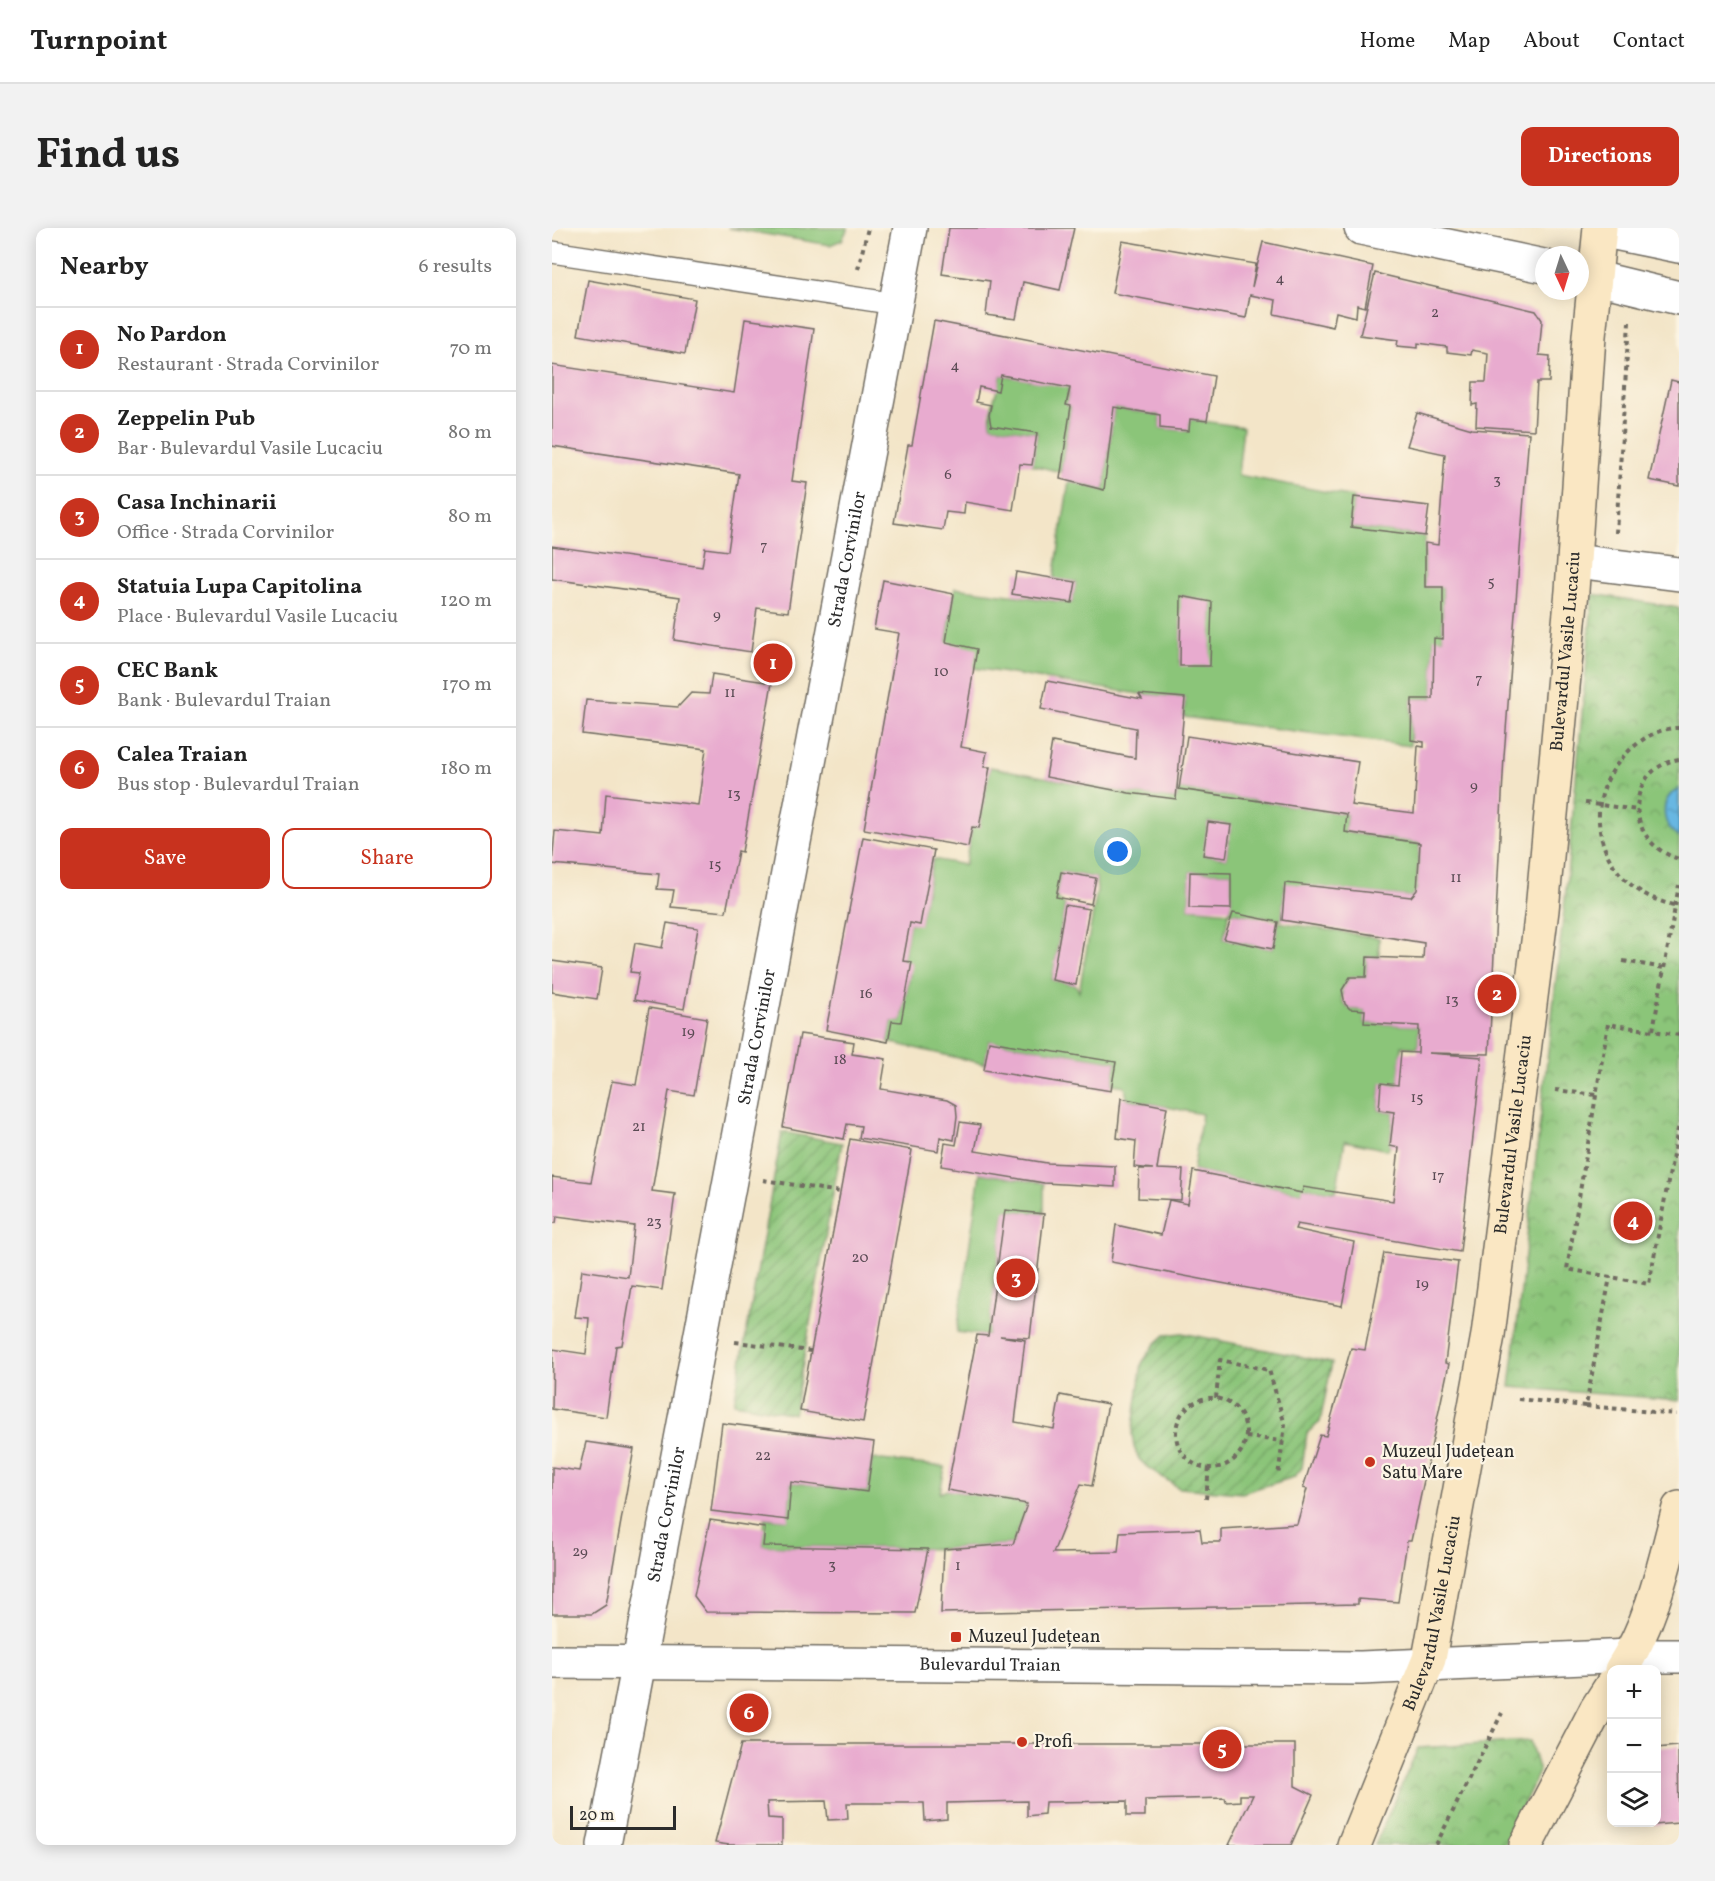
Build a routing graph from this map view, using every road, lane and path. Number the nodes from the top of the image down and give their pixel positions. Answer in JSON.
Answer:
{"nodes":[{"id":1,"x":868,"y":228,"type":"edge"},
{"id":2,"x":910,"y":228,"type":"edge"},
{"id":3,"x":1361,"y":228,"type":"edge"},
{"id":4,"x":1600,"y":229,"type":"edge"},
{"id":5,"x":1679,"y":246,"type":"edge"},
{"id":6,"x":552,"y":252,"type":"edge"},
{"id":7,"x":1535,"y":264,"type":"edge"},
{"id":8,"x":1589,"y":268,"type":"edge"},
{"id":9,"x":858,"y":271,"type":"dead end"},
{"id":10,"x":1589,"y":276,"type":"edge"},
{"id":11,"x":1679,"y":298,"type":"edge"},
{"id":12,"x":1588,"y":300,"type":"edge"},
{"id":13,"x":896,"y":304,"type":"junction"},
{"id":14,"x":1630,"y":319,"type":"dead end"},
{"id":15,"x":1616,"y":543,"type":"dead end"},
{"id":16,"x":1575,"y":561,"type":"junction"},
{"id":17,"x":1679,"y":574,"type":"edge"},
{"id":18,"x":1679,"y":728,"type":"edge"},
{"id":19,"x":1679,"y":759,"type":"edge"},
{"id":20,"x":1600,"y":805,"type":"junction"},
{"id":21,"x":1638,"y":810,"type":"junction"},
{"id":22,"x":1679,"y":859,"type":"edge"},
{"id":23,"x":1679,"y":885,"type":"edge"},
{"id":24,"x":1677,"y":905,"type":"edge"},
{"id":25,"x":1623,"y":961,"type":"dead end"},
{"id":26,"x":1664,"y":968,"type":"junction"},
{"id":27,"x":1653,"y":1030,"type":"junction"},
{"id":28,"x":1679,"y":1035,"type":"edge"},
{"id":29,"x":1551,"y":1089,"type":"dead end"},
{"id":30,"x":1596,"y":1095,"type":"junction"},
{"id":31,"x":1679,"y":1123,"type":"edge"},
{"id":32,"x":762,"y":1180,"type":"dead end"},
{"id":33,"x":840,"y":1192,"type":"dead end"},
{"id":34,"x":1610,"y":1277,"type":"junction"},
{"id":35,"x":732,"y":1341,"type":"dead end"},
{"id":36,"x":811,"y":1351,"type":"dead end"},
{"id":37,"x":1216,"y":1398,"type":"junction"},
{"id":38,"x":1518,"y":1399,"type":"dead end"},
{"id":39,"x":1586,"y":1406,"type":"junction"},
{"id":40,"x":1676,"y":1414,"type":"dead end"},
{"id":41,"x":1246,"y":1437,"type":"junction"},
{"id":42,"x":1283,"y":1441,"type":"junction"},
{"id":43,"x":1209,"y":1467,"type":"junction"},
{"id":44,"x":1278,"y":1476,"type":"dead end"},
{"id":45,"x":1206,"y":1499,"type":"dead end"},
{"id":46,"x":1679,"y":1508,"type":"edge"},
{"id":47,"x":1679,"y":1656,"type":"edge"},
{"id":48,"x":552,"y":1662,"type":"edge"},
{"id":49,"x":639,"y":1662,"type":"junction"},
{"id":50,"x":1626,"y":1663,"type":"edge"},
{"id":51,"x":1427,"y":1666,"type":"junction"},
{"id":52,"x":1607,"y":1692,"type":"edge"},
{"id":53,"x":1502,"y":1713,"type":"dead end"},
{"id":54,"x":604,"y":1845,"type":"edge"},
{"id":55,"x":1354,"y":1845,"type":"edge"},
{"id":56,"x":1436,"y":1845,"type":"edge"},
{"id":57,"x":1526,"y":1845,"type":"edge"}],
"edges":[{"from":1,"to":9,"type":"path"},
{"from":2,"to":13,"type":"street","name":"Strada Corvinilor"},
{"from":3,"to":7,"type":"street"},
{"from":4,"to":5,"type":"street"},
{"from":4,"to":8,"type":"main road","name":"Bulevardul Vasile Lucaciu"},
{"from":6,"to":13,"type":"lane"},
{"from":10,"to":11,"type":"street"},
{"from":12,"to":16,"type":"main road","name":"Bulevardul Vasile Lucaciu"},
{"from":13,"to":49,"type":"street","name":"Strada Corvinilor"},
{"from":14,"to":15,"type":"path"},
{"from":16,"to":17,"type":"street"},
{"from":16,"to":51,"type":"main road","name":"Bulevardul Vasile Lucaciu"},
{"from":18,"to":20,"type":"path"},
{"from":19,"to":21,"type":"path"},
{"from":20,"to":21,"type":"path"},
{"from":20,"to":24,"type":"path"},
{"from":21,"to":22,"type":"path"},
{"from":23,"to":24,"type":"path"},
{"from":24,"to":26,"type":"path"},
{"from":25,"to":26,"type":"path"},
{"from":26,"to":27,"type":"path"},
{"from":27,"to":28,"type":"path"},
{"from":27,"to":30,"type":"path"},
{"from":29,"to":30,"type":"path"},
{"from":30,"to":34,"type":"path"},
{"from":31,"to":34,"type":"path"},
{"from":32,"to":33,"type":"path"},
{"from":34,"to":39,"type":"path"},
{"from":35,"to":36,"type":"path"},
{"from":37,"to":41,"type":"path"},
{"from":37,"to":42,"type":"path"},
{"from":37,"to":43,"type":"path"},
{"from":38,"to":39,"type":"path"},
{"from":39,"to":40,"type":"path"},
{"from":41,"to":42,"type":"path"},
{"from":41,"to":43,"type":"path"},
{"from":42,"to":44,"type":"path"},
{"from":43,"to":45,"type":"path"},
{"from":46,"to":50,"type":"main road"},
{"from":47,"to":50,"type":"street","name":"Bulevardul Traian"},
{"from":48,"to":49,"type":"street","name":"Bulevardul Traian"},
{"from":49,"to":51,"type":"street","name":"Bulevardul Traian"},
{"from":49,"to":54,"type":"street","name":"Strada Corvinilor"},
{"from":50,"to":51,"type":"street","name":"Bulevardul Traian"},
{"from":51,"to":55,"type":"main road","name":"Bulevardul Vasile Lucaciu"},
{"from":52,"to":57,"type":"main road"},
{"from":53,"to":56,"type":"path"}]}
